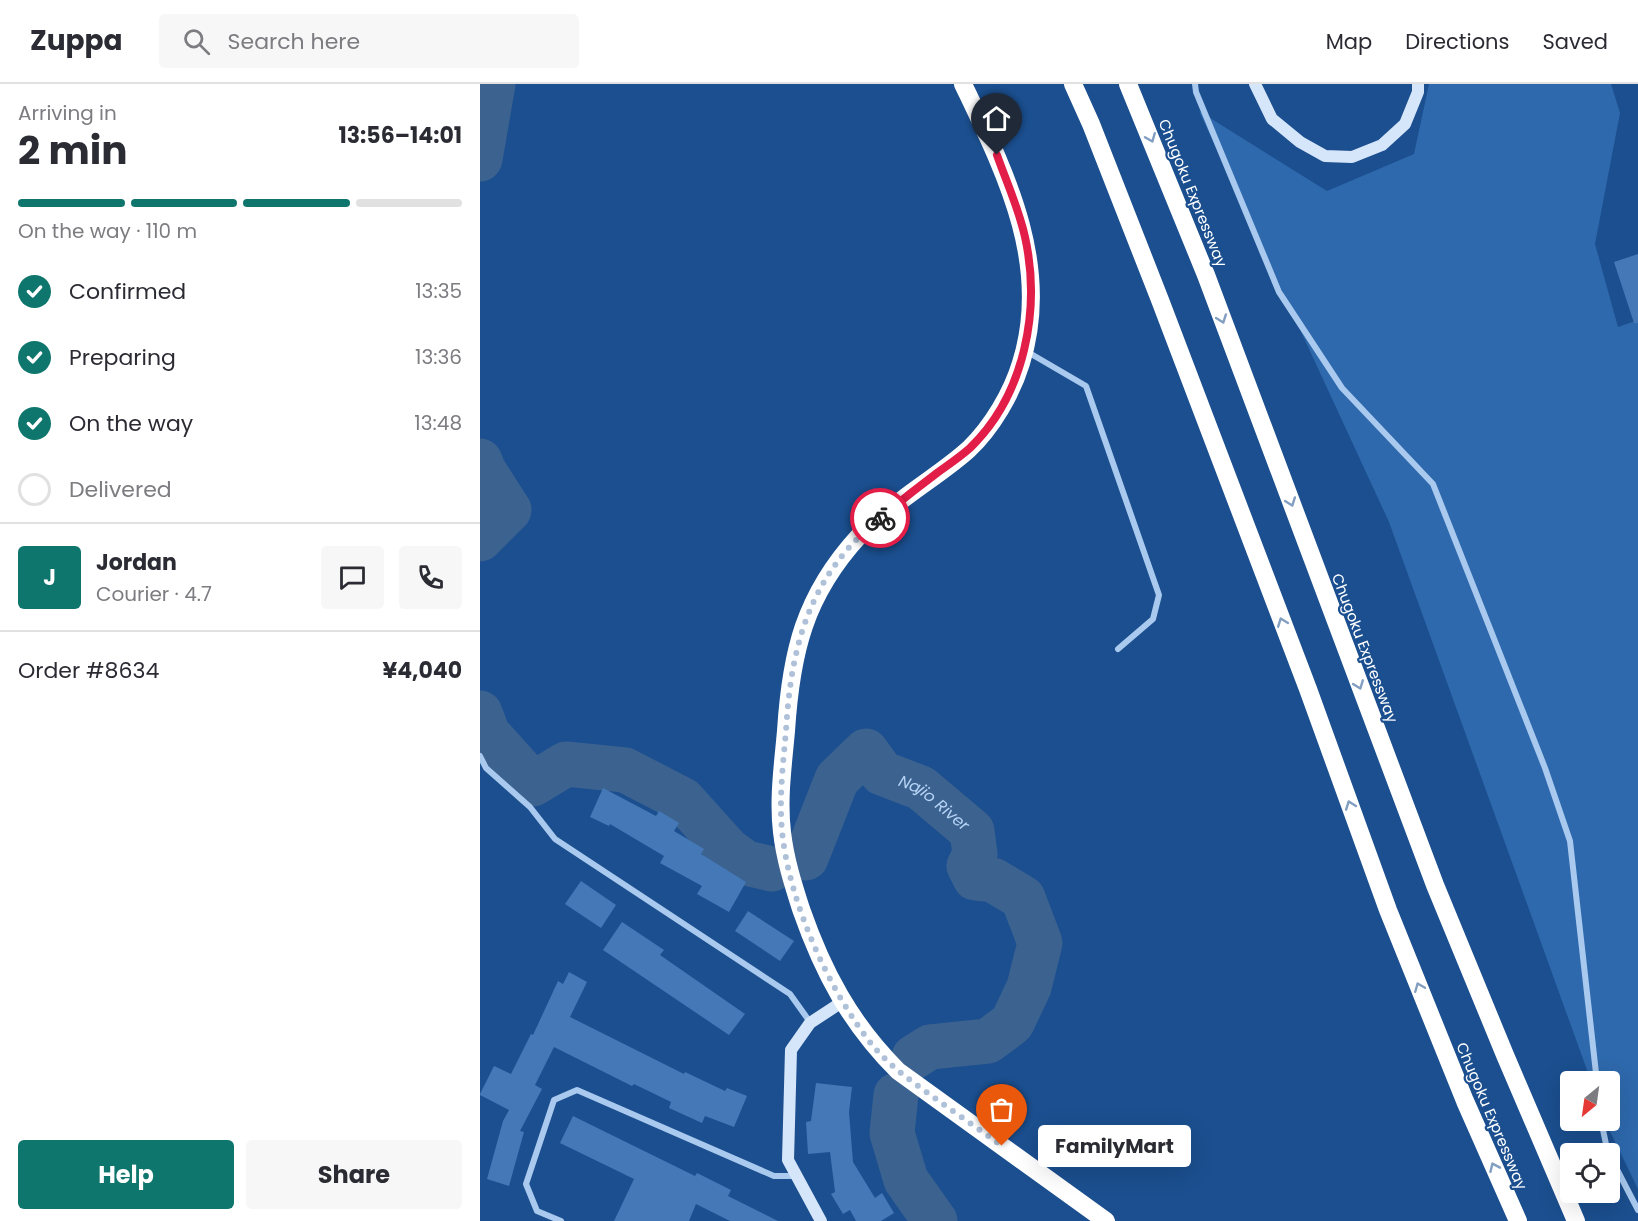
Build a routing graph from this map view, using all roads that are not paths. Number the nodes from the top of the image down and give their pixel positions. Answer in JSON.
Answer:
{"nodes":[{"id":1,"x":963,"y":84,"type":"edge"},
{"id":2,"x":1073,"y":84,"type":"edge"},
{"id":3,"x":1128,"y":84,"type":"edge"},
{"id":4,"x":1195,"y":84,"type":"edge"},
{"id":5,"x":1255,"y":84,"type":"edge"},
{"id":6,"x":1418,"y":84,"type":"edge"},
{"id":7,"x":1024,"y":350,"type":"junction"},
{"id":8,"x":1118,"y":649,"type":"dead end"},
{"id":9,"x":480,"y":756,"type":"edge"},
{"id":10,"x":842,"y":1002,"type":"junction"},
{"id":11,"x":810,"y":1023,"type":"junction"},
{"id":12,"x":1596,"y":1071,"type":"edge"},
{"id":13,"x":797,"y":1176,"type":"junction"},
{"id":14,"x":1620,"y":1176,"type":"edge"},
{"id":15,"x":1638,"y":1210,"type":"edge"},
{"id":16,"x":561,"y":1221,"type":"edge"},
{"id":17,"x":821,"y":1221,"type":"edge"},
{"id":18,"x":1106,"y":1221,"type":"edge"},
{"id":19,"x":1518,"y":1221,"type":"edge"},
{"id":20,"x":1576,"y":1221,"type":"edge"}],
"edges":[{"from":1,"to":7,"type":"highway"},
{"from":19,"to":2,"type":"highway","name":"Chugoku Expressway","one_way":true},
{"from":3,"to":20,"type":"highway","name":"Chugoku Expressway","one_way":true},
{"from":4,"to":12,"type":"street"},
{"from":5,"to":6,"type":"street"},
{"from":7,"to":8,"type":"street"},
{"from":7,"to":10,"type":"highway"},
{"from":9,"to":11,"type":"street"},
{"from":10,"to":11,"type":"street"},
{"from":10,"to":18,"type":"highway"},
{"from":11,"to":13,"type":"street"},
{"from":13,"to":16,"type":"street"},
{"from":13,"to":17,"type":"street"},
{"from":14,"to":15,"type":"street"}]}
